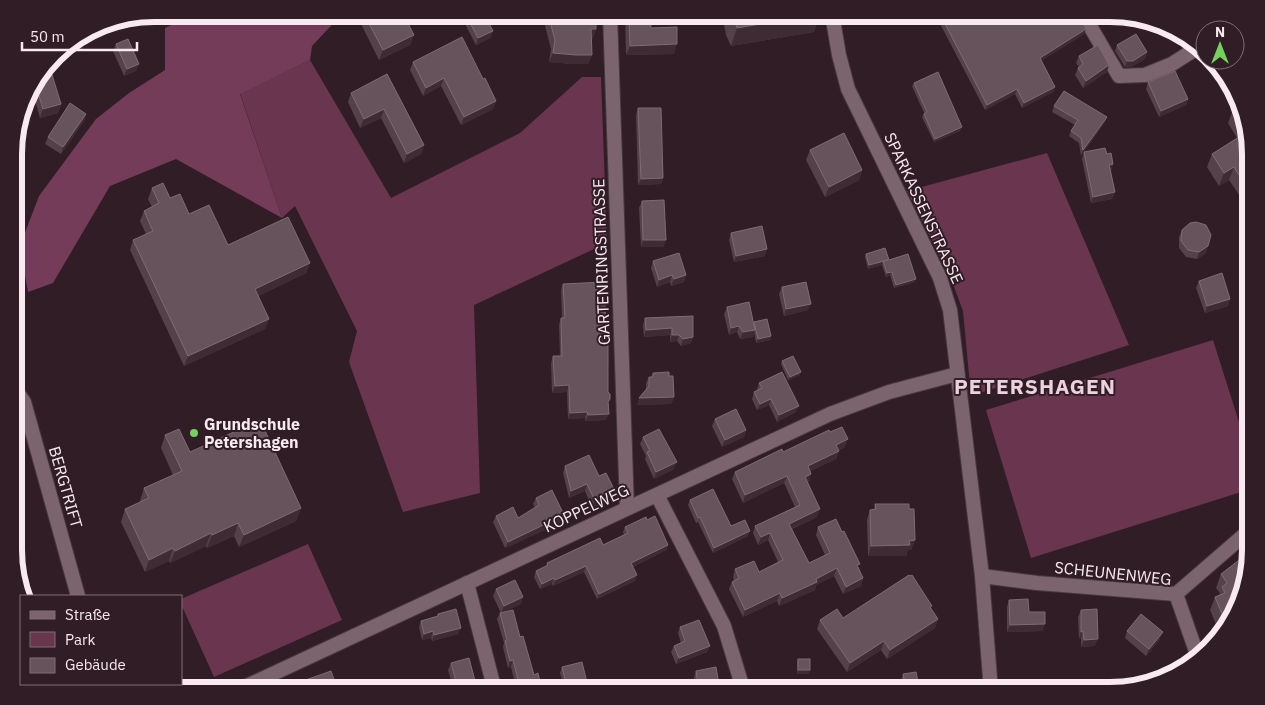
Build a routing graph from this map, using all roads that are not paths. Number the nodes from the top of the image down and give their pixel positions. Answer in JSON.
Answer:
{"nodes":[{"id":1,"x":610,"y":22,"type":"edge"},
{"id":2,"x":833,"y":22,"type":"edge"},
{"id":3,"x":1088,"y":22,"type":"edge"},
{"id":4,"x":1192,"y":51,"type":"edge"},
{"id":5,"x":957,"y":374,"type":"junction"},
{"id":6,"x":23,"y":401,"type":"edge"},
{"id":7,"x":657,"y":495,"type":"junction"},
{"id":8,"x":627,"y":508,"type":"junction"},
{"id":9,"x":1242,"y":537,"type":"edge"},
{"id":10,"x":982,"y":576,"type":"junction"},
{"id":11,"x":466,"y":583,"type":"junction"},
{"id":12,"x":1176,"y":594,"type":"junction"},
{"id":13,"x":78,"y":595,"type":"edge"},
{"id":14,"x":1196,"y":651,"type":"edge"},
{"id":15,"x":255,"y":682,"type":"edge"},
{"id":16,"x":493,"y":682,"type":"edge"},
{"id":17,"x":741,"y":682,"type":"edge"},
{"id":18,"x":990,"y":682,"type":"edge"}],
"edges":[{"from":1,"to":8,"type":"street","name":"GARTENRINGSTRASSE"},
{"from":2,"to":5,"type":"street","name":"SPARKASSENSTRASSE"},
{"from":3,"to":4,"type":"street"},
{"from":5,"to":7,"type":"street","name":"KOPPELWEG"},
{"from":5,"to":10,"type":"street","name":"SPARKASSENSTRASSE"},
{"from":6,"to":13,"type":"street","name":"BERGTRIFT"},
{"from":7,"to":8,"type":"street","name":"KOPPELWEG"},
{"from":7,"to":17,"type":"street"},
{"from":8,"to":11,"type":"street","name":"KOPPELWEG"},
{"from":9,"to":12,"type":"street"},
{"from":10,"to":12,"type":"street","name":"SCHEUNENWEG"},
{"from":10,"to":18,"type":"street","name":"SPARKASSENSTRASSE"},
{"from":11,"to":15,"type":"street","name":"KOPPELWEG"},
{"from":11,"to":16,"type":"street"},
{"from":12,"to":14,"type":"street","name":"SCHEUNENWEG"}]}
